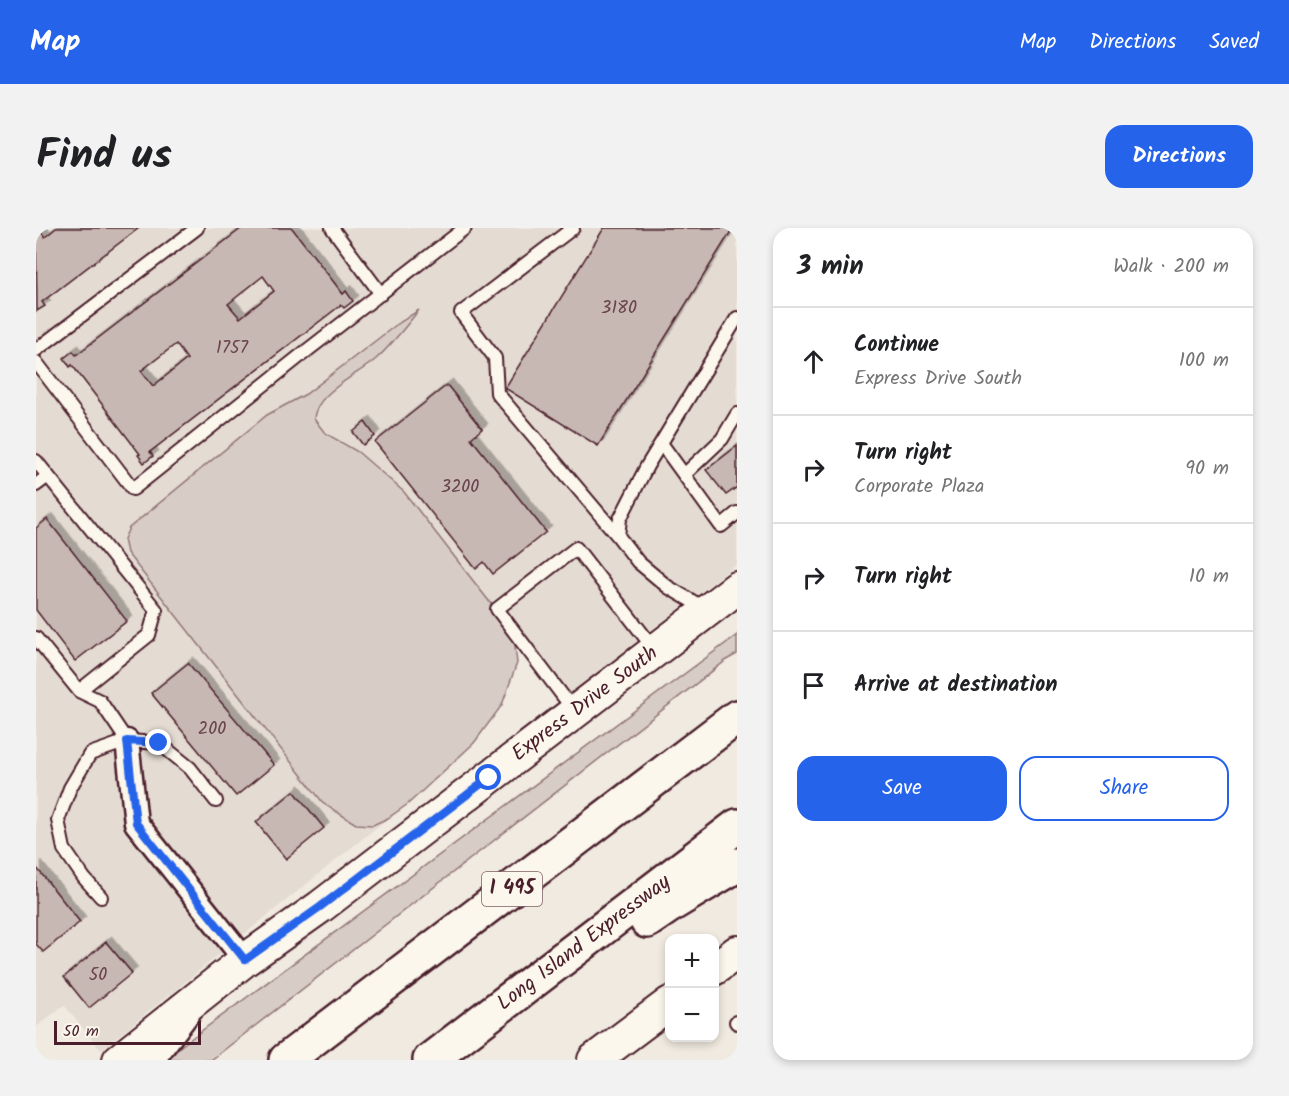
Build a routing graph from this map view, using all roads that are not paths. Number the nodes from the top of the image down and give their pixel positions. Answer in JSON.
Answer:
{"nodes":[{"id":1,"x":196,"y":228,"type":"edge"},
{"id":2,"x":332,"y":228,"type":"edge"},
{"id":3,"x":465,"y":228,"type":"edge"},
{"id":4,"x":573,"y":228,"type":"edge"},
{"id":5,"x":381,"y":294,"type":"junction"},
{"id":6,"x":737,"y":318,"type":"edge"},
{"id":7,"x":36,"y":350,"type":"edge"},
{"id":8,"x":36,"y":362,"type":"edge"},
{"id":9,"x":737,"y":414,"type":"edge"},
{"id":10,"x":661,"y":443,"type":"junction"},
{"id":11,"x":36,"y":461,"type":"edge"},
{"id":12,"x":684,"y":475,"type":"junction"},
{"id":13,"x":48,"y":476,"type":"junction"},
{"id":14,"x":36,"y":485,"type":"edge"},
{"id":15,"x":737,"y":513,"type":"edge"},
{"id":16,"x":618,"y":536,"type":"junction"},
{"id":17,"x":737,"y":588,"type":"edge"},
{"id":18,"x":708,"y":610,"type":"junction"},
{"id":19,"x":36,"y":638,"type":"edge"},
{"id":20,"x":655,"y":651,"type":"junction"},
{"id":21,"x":79,"y":691,"type":"junction"},
{"id":22,"x":575,"y":712,"type":"junction"},
{"id":23,"x":737,"y":717,"type":"edge"},
{"id":24,"x":127,"y":741,"type":"junction"},
{"id":25,"x":216,"y":801,"type":"dead end"},
{"id":26,"x":737,"y":826,"type":"edge"},
{"id":27,"x":737,"y":865,"type":"edge"},
{"id":28,"x":101,"y":897,"type":"dead end"},
{"id":29,"x":737,"y":952,"type":"edge"},
{"id":30,"x":245,"y":960,"type":"junction"},
{"id":31,"x":719,"y":965,"type":"edge"},
{"id":32,"x":665,"y":1006,"type":"edge"},
{"id":33,"x":184,"y":1010,"type":"junction"},
{"id":34,"x":119,"y":1060,"type":"edge"},
{"id":35,"x":146,"y":1060,"type":"edge"},
{"id":36,"x":286,"y":1060,"type":"edge"},
{"id":37,"x":430,"y":1060,"type":"edge"},
{"id":38,"x":435,"y":1060,"type":"edge"},
{"id":39,"x":594,"y":1060,"type":"edge"}],
"edges":[{"from":1,"to":7,"type":"lane"},
{"from":2,"to":5,"type":"lane"},
{"from":3,"to":5,"type":"lane"},
{"from":4,"to":16,"type":"lane"},
{"from":5,"to":8,"type":"lane"},
{"from":6,"to":10,"type":"lane"},
{"from":9,"to":12,"type":"lane"},
{"from":10,"to":12,"type":"lane"},
{"from":10,"to":16,"type":"lane"},
{"from":11,"to":13,"type":"lane"},
{"from":12,"to":15,"type":"lane"},
{"from":13,"to":14,"type":"lane"},
{"from":13,"to":21,"type":"lane"},
{"from":16,"to":18,"type":"lane"},
{"from":17,"to":18,"type":"main road","name":"Express Drive South"},
{"from":18,"to":20,"type":"main road","name":"Express Drive South"},
{"from":19,"to":21,"type":"lane"},
{"from":20,"to":22,"type":"main road","name":"Express Drive South"},
{"from":20,"to":22,"type":"lane"},
{"from":21,"to":24,"type":"lane"},
{"from":22,"to":30,"type":"main road","name":"Express Drive South"},
{"from":23,"to":36,"type":"highway","number":"I 495"},
{"from":24,"to":25,"type":"lane"},
{"from":24,"to":28,"type":"lane"},
{"from":24,"to":30,"type":"street"},
{"from":26,"to":37,"type":"highway","name":"Long Island Expressway"},
{"from":27,"to":38,"type":"highway"},
{"from":29,"to":31,"type":"main road"},
{"from":30,"to":33,"type":"main road","name":"Express Drive South"},
{"from":32,"to":39,"type":"main road"},
{"from":33,"to":34,"type":"main road","name":"Express Drive South"},
{"from":33,"to":35,"type":"highway"}]}
